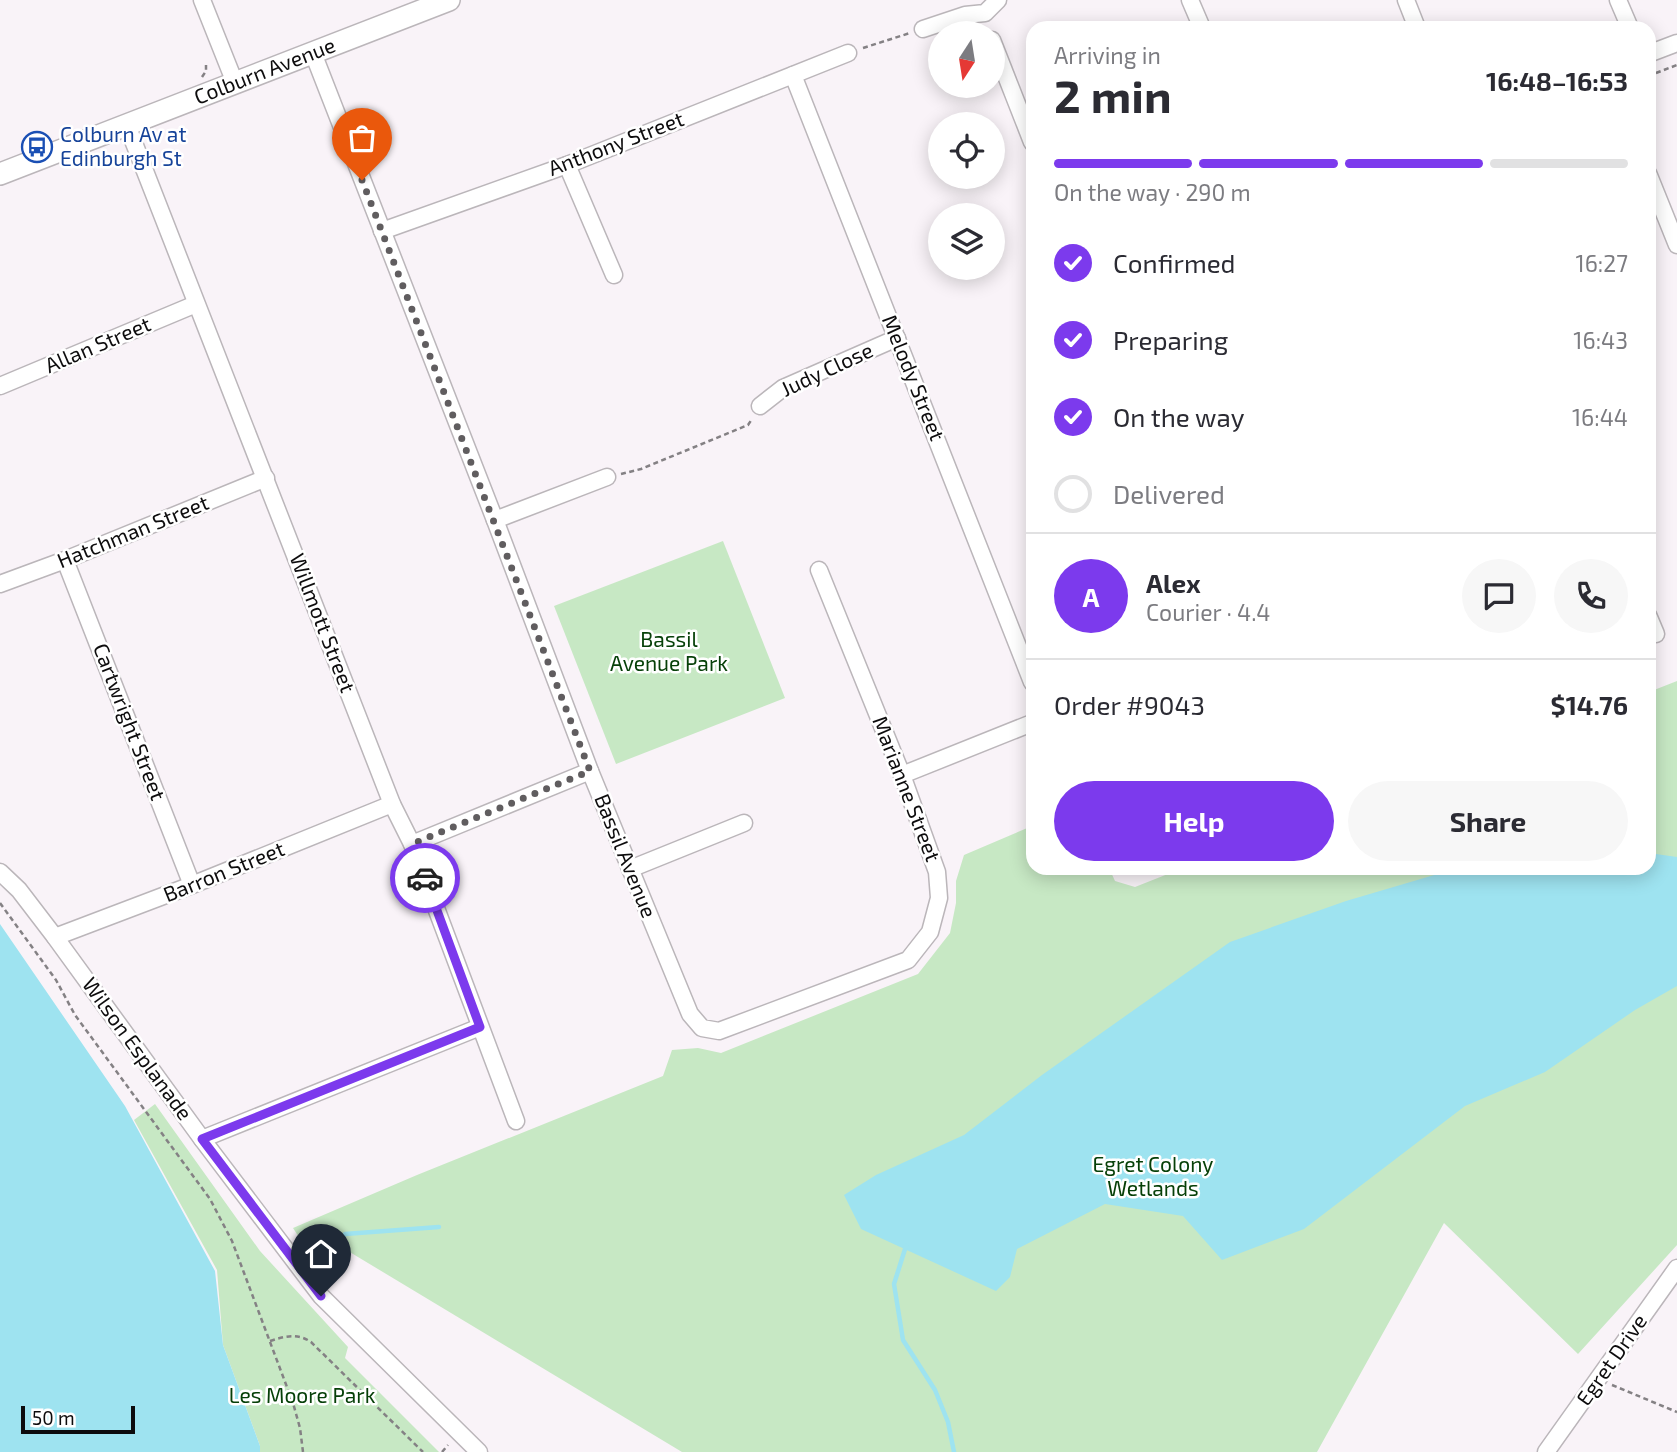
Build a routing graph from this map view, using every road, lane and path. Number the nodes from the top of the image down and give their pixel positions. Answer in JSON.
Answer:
{"nodes":[{"id":1,"x":202,"y":0,"type":"edge"},
{"id":2,"x":449,"y":0,"type":"edge"},
{"id":3,"x":998,"y":0,"type":"edge"},
{"id":4,"x":1190,"y":0,"type":"edge"},
{"id":5,"x":1406,"y":0,"type":"edge"},
{"id":6,"x":1618,"y":0,"type":"edge"},
{"id":7,"x":985,"y":13,"type":"junction"},
{"id":8,"x":987,"y":21,"type":"edge"},
{"id":9,"x":1199,"y":21,"type":"edge"},
{"id":10,"x":1414,"y":21,"type":"edge"},
{"id":11,"x":1627,"y":21,"type":"edge"},
{"id":12,"x":923,"y":29,"type":"joint"},
{"id":13,"x":1677,"y":43,"type":"edge"},
{"id":14,"x":1656,"y":51,"type":"edge"},
{"id":15,"x":313,"y":52,"type":"junction"},
{"id":16,"x":848,"y":53,"type":"joint"},
{"id":17,"x":1677,"y":65,"type":"edge"},
{"id":18,"x":1005,"y":73,"type":"edge"},
{"id":19,"x":1656,"y":73,"type":"edge"},
{"id":20,"x":793,"y":75,"type":"junction"},
{"id":21,"x":235,"y":83,"type":"junction"},
{"id":22,"x":127,"y":125,"type":"junction"},
{"id":23,"x":1026,"y":127,"type":"edge"},
{"id":24,"x":567,"y":164,"type":"junction"},
{"id":25,"x":0,"y":174,"type":"edge"},
{"id":26,"x":1656,"y":193,"type":"edge"},
{"id":27,"x":382,"y":231,"type":"junction"},
{"id":28,"x":1677,"y":245,"type":"edge"},
{"id":29,"x":614,"y":275,"type":"dead end"},
{"id":30,"x":196,"y":304,"type":"junction"},
{"id":31,"x":897,"y":338,"type":"junction"},
{"id":32,"x":0,"y":386,"type":"edge"},
{"id":33,"x":760,"y":406,"type":"joint"},
{"id":34,"x":607,"y":477,"type":"joint"},
{"id":35,"x":266,"y":478,"type":"junction"},
{"id":36,"x":495,"y":520,"type":"junction"},
{"id":37,"x":65,"y":560,"type":"junction"},
{"id":38,"x":818,"y":570,"type":"dead end"},
{"id":39,"x":0,"y":584,"type":"edge"},
{"id":40,"x":1026,"y":667,"type":"edge"},
{"id":41,"x":1026,"y":725,"type":"edge"},
{"id":42,"x":590,"y":771,"type":"junction"},
{"id":43,"x":902,"y":775,"type":"junction"},
{"id":44,"x":392,"y":804,"type":"junction"},
{"id":45,"x":744,"y":823,"type":"dead end"},
{"id":46,"x":412,"y":844,"type":"junction"},
{"id":47,"x":630,"y":869,"type":"junction"},
{"id":48,"x":0,"y":872,"type":"edge"},
{"id":49,"x":192,"y":885,"type":"junction"},
{"id":50,"x":0,"y":903,"type":"edge"},
{"id":51,"x":55,"y":937,"type":"junction"},
{"id":52,"x":480,"y":1027,"type":"junction"},
{"id":53,"x":702,"y":1028,"type":"joint"},
{"id":54,"x":516,"y":1121,"type":"dead end"},
{"id":55,"x":202,"y":1139,"type":"junction"},
{"id":56,"x":1677,"y":1268,"type":"edge"},
{"id":57,"x":1671,"y":1288,"type":"edge"},
{"id":58,"x":270,"y":1341,"type":"junction"},
{"id":59,"x":1598,"y":1379,"type":"junction"},
{"id":60,"x":1677,"y":1412,"type":"edge"},
{"id":61,"x":448,"y":1445,"type":"dead end"},
{"id":62,"x":303,"y":1452,"type":"edge"},
{"id":63,"x":423,"y":1452,"type":"edge"},
{"id":64,"x":442,"y":1452,"type":"edge"},
{"id":65,"x":479,"y":1452,"type":"edge"},
{"id":66,"x":1546,"y":1452,"type":"edge"}],
"edges":[{"from":1,"to":21,"type":"street"},
{"from":2,"to":15,"type":"main road","name":"Colburn Avenue"},
{"from":3,"to":7,"type":"street"},
{"from":4,"to":9,"type":"street"},
{"from":5,"to":10,"type":"street"},
{"from":6,"to":11,"type":"street"},
{"from":7,"to":8,"type":"street"},
{"from":7,"to":12,"type":"street"},
{"from":12,"to":16,"type":"path"},
{"from":13,"to":14,"type":"street"},
{"from":15,"to":21,"type":"main road","name":"Colburn Avenue"},
{"from":15,"to":27,"type":"street","name":"Bassil Avenue"},
{"from":16,"to":20,"type":"street","name":"Anthony Street"},
{"from":17,"to":19,"type":"path"},
{"from":18,"to":23,"type":"street"},
{"from":20,"to":24,"type":"street","name":"Anthony Street"},
{"from":20,"to":31,"type":"street","name":"Melody Street"},
{"from":21,"to":22,"type":"main road","name":"Colburn Avenue"},
{"from":22,"to":25,"type":"main road","name":"Colburn Avenue"},
{"from":22,"to":30,"type":"street","name":"Willmott Street"},
{"from":24,"to":27,"type":"street","name":"Anthony Street"},
{"from":24,"to":29,"type":"street"},
{"from":26,"to":28,"type":"street"},
{"from":27,"to":36,"type":"street","name":"Bassil Avenue"},
{"from":30,"to":32,"type":"street","name":"Allan Street"},
{"from":30,"to":35,"type":"street","name":"Willmott Street"},
{"from":31,"to":33,"type":"street","name":"Judy Close"},
{"from":31,"to":40,"type":"street","name":"Melody Street"},
{"from":33,"to":34,"type":"path"},
{"from":34,"to":36,"type":"street"},
{"from":35,"to":37,"type":"street","name":"Hatchman Street"},
{"from":35,"to":44,"type":"street","name":"Willmott Street"},
{"from":36,"to":42,"type":"street","name":"Bassil Avenue"},
{"from":37,"to":39,"type":"street","name":"Hatchman Street"},
{"from":37,"to":49,"type":"street","name":"Cartwright Street"},
{"from":38,"to":43,"type":"street","name":"Marianne Street"},
{"from":41,"to":43,"type":"street"},
{"from":42,"to":46,"type":"street"},
{"from":42,"to":47,"type":"street","name":"Bassil Avenue"},
{"from":43,"to":53,"type":"street","name":"Marianne Street"},
{"from":44,"to":46,"type":"street","name":"Willmott Street"},
{"from":44,"to":49,"type":"street","name":"Barron Street"},
{"from":45,"to":47,"type":"street"},
{"from":46,"to":52,"type":"street","name":"Willmott Street"},
{"from":47,"to":53,"type":"street","name":"Bassil Avenue"},
{"from":48,"to":51,"type":"street","name":"Wilson Esplanade"},
{"from":49,"to":51,"type":"street","name":"Barron Street"},
{"from":50,"to":58,"type":"path"},
{"from":51,"to":55,"type":"street","name":"Wilson Esplanade"},
{"from":52,"to":54,"type":"street","name":"Willmott Street"},
{"from":52,"to":55,"type":"street"},
{"from":55,"to":65,"type":"street","name":"Wilson Esplanade"},
{"from":56,"to":57,"type":"street","name":"Egret Drive"},
{"from":57,"to":59,"type":"street","name":"Egret Drive"},
{"from":58,"to":62,"type":"path"},
{"from":58,"to":63,"type":"path"},
{"from":59,"to":60,"type":"path"},
{"from":59,"to":66,"type":"street","name":"Egret Drive"},
{"from":61,"to":64,"type":"path"}]}
